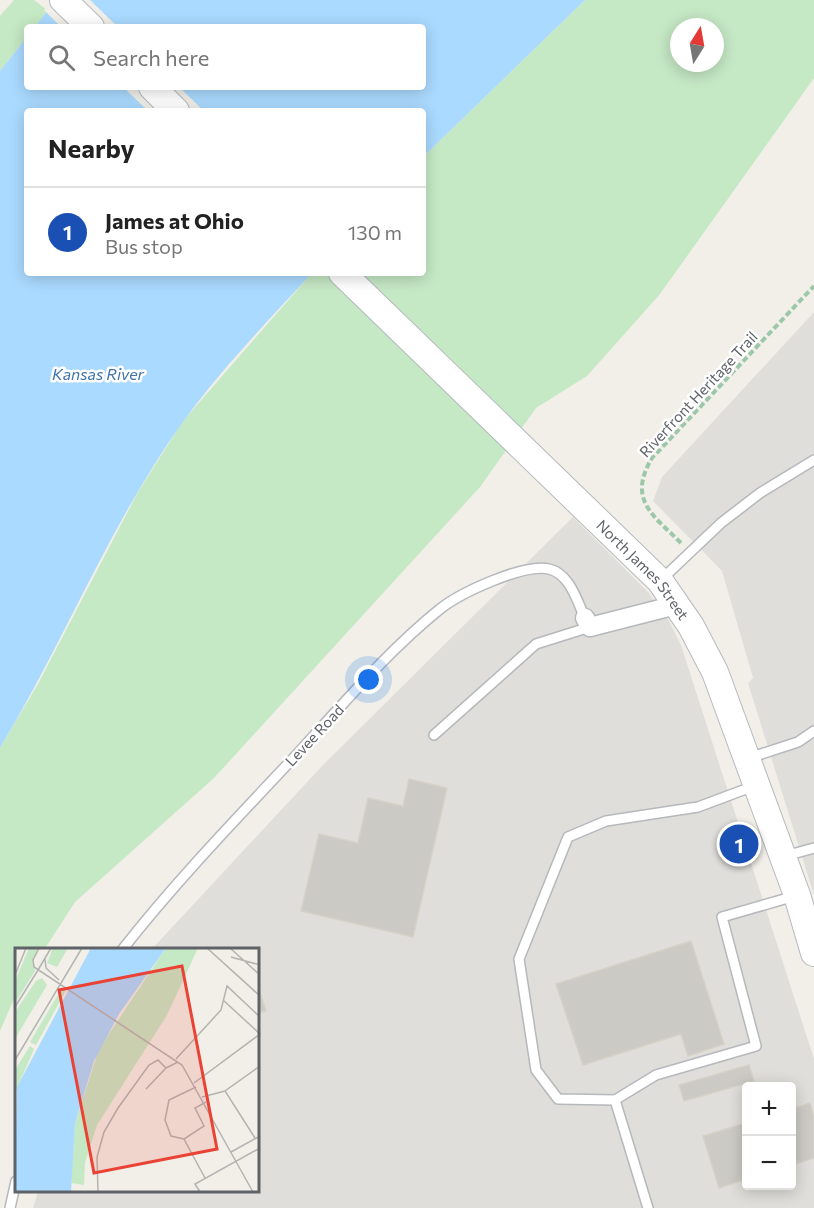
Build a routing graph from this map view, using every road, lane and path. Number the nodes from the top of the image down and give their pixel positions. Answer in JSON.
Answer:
{"nodes":[{"id":1,"x":63,"y":0,"type":"edge"},
{"id":2,"x":88,"y":24,"type":"edge"},
{"id":3,"x":155,"y":90,"type":"edge"},
{"id":4,"x":173,"y":108,"type":"edge"},
{"id":5,"x":345,"y":276,"type":"edge"},
{"id":6,"x":814,"y":286,"type":"edge"},
{"id":7,"x":814,"y":460,"type":"edge"},
{"id":8,"x":690,"y":553,"type":"junction"},
{"id":9,"x":660,"y":582,"type":"junction"},
{"id":10,"x":676,"y":605,"type":"junction"},
{"id":11,"x":587,"y":623,"type":"junction"},
{"id":12,"x":814,"y":731,"type":"edge"},
{"id":13,"x":434,"y":735,"type":"dead end"},
{"id":14,"x":747,"y":759,"type":"junction"},
{"id":15,"x":757,"y":785,"type":"junction"},
{"id":16,"x":814,"y":848,"type":"edge"},
{"id":17,"x":783,"y":856,"type":"junction"},
{"id":18,"x":797,"y":895,"type":"junction"},
{"id":19,"x":124,"y":948,"type":"edge"},
{"id":20,"x":814,"y":953,"type":"edge"},
{"id":21,"x":615,"y":1100,"type":"junction"},
{"id":22,"x":15,"y":1186,"type":"edge"},
{"id":23,"x":10,"y":1208,"type":"edge"},
{"id":24,"x":648,"y":1208,"type":"edge"}],
"edges":[{"from":1,"to":2,"type":"main road"},
{"from":3,"to":4,"type":"main road"},
{"from":5,"to":9,"type":"main road","name":"North James Street"},
{"from":6,"to":8,"type":"path","name":"Riverfront Heritage Trail"},
{"from":7,"to":8,"type":"lane"},
{"from":8,"to":9,"type":"lane"},
{"from":9,"to":10,"type":"main road","name":"North James Street"},
{"from":10,"to":11,"type":"street"},
{"from":10,"to":14,"type":"main road","name":"North James Street"},
{"from":11,"to":13,"type":"lane"},
{"from":11,"to":19,"type":"lane","name":"Levee Road"},
{"from":12,"to":14,"type":"lane"},
{"from":14,"to":15,"type":"main road","name":"North James Street"},
{"from":15,"to":17,"type":"main road","name":"North James Street"},
{"from":15,"to":21,"type":"lane"},
{"from":16,"to":17,"type":"lane"},
{"from":17,"to":18,"type":"main road","name":"North James Street"},
{"from":18,"to":20,"type":"main road","name":"North James Street"},
{"from":18,"to":21,"type":"lane"},
{"from":21,"to":24,"type":"lane"},
{"from":22,"to":23,"type":"lane"}]}
